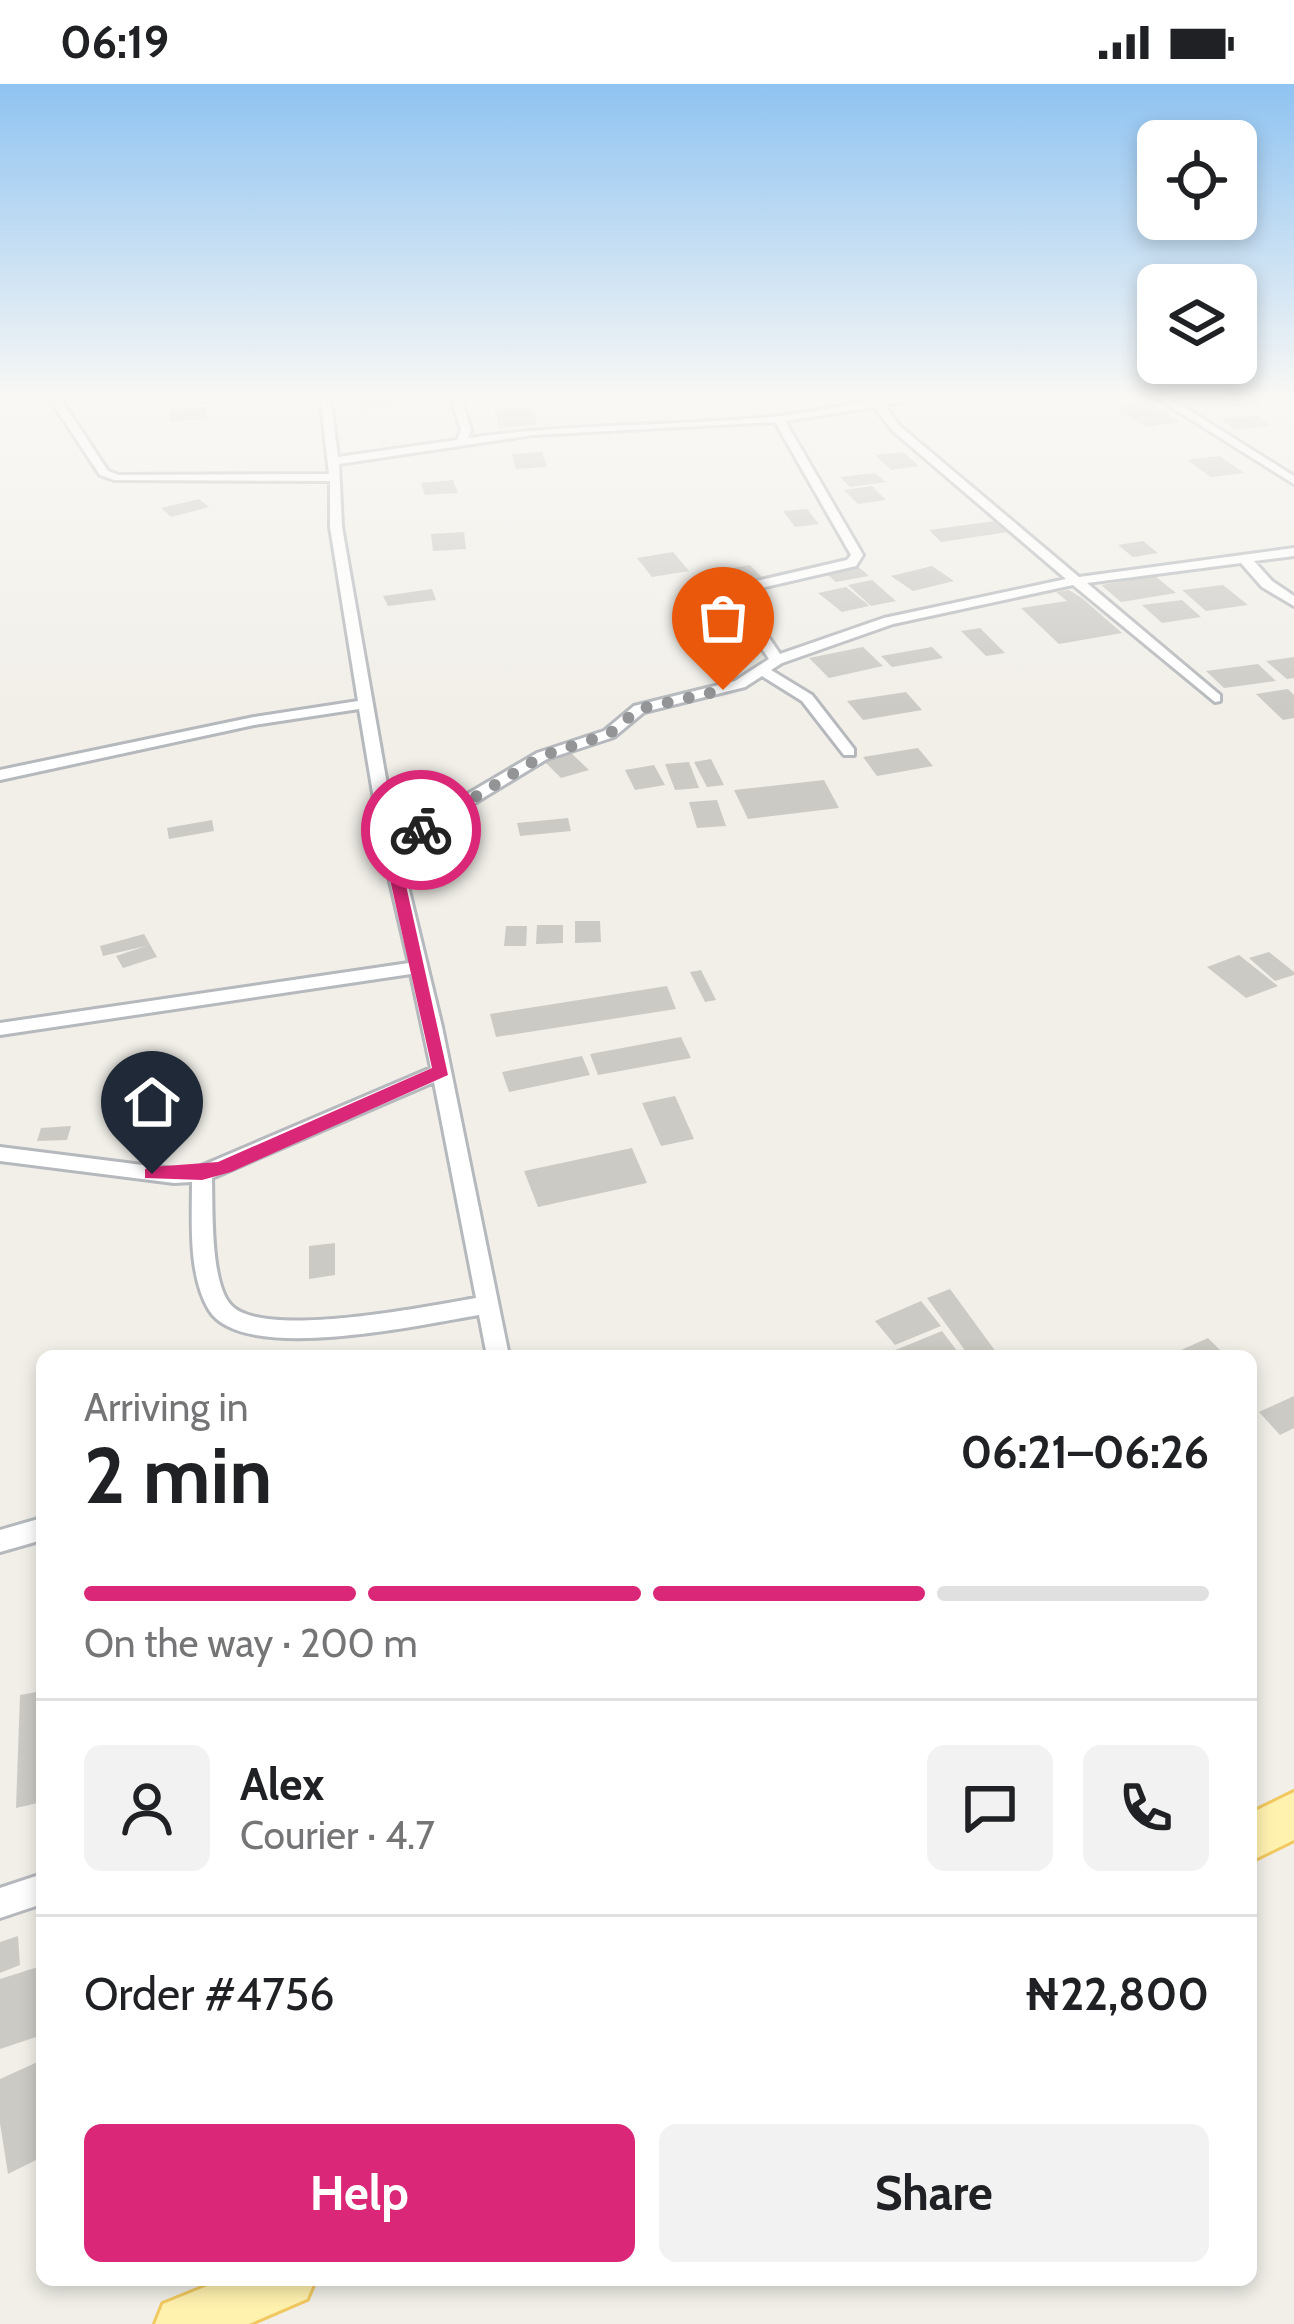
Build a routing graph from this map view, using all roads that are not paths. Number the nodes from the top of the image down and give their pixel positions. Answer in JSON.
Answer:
{"nodes":[{"id":1,"x":335,"y":500,"type":"edge"},
{"id":2,"x":825,"y":500,"type":"edge"},
{"id":3,"x":980,"y":500,"type":"edge"},
{"id":4,"x":1294,"y":551,"type":"edge"},
{"id":5,"x":1243,"y":557,"type":"junction"},
{"id":6,"x":1076,"y":581,"type":"junction"},
{"id":7,"x":1294,"y":602,"type":"edge"},
{"id":8,"x":777,"y":660,"type":"junction"},
{"id":9,"x":763,"y":670,"type":"junction"},
{"id":10,"x":1215,"y":698,"type":"dead end"},
{"id":11,"x":364,"y":704,"type":"junction"},
{"id":12,"x":849,"y":752,"type":"dead end"},
{"id":13,"x":0,"y":775,"type":"edge"},
{"id":14,"x":390,"y":848,"type":"junction"},
{"id":15,"x":418,"y":967,"type":"junction"},
{"id":16,"x":0,"y":1029,"type":"edge"},
{"id":17,"x":441,"y":1071,"type":"junction"},
{"id":18,"x":0,"y":1154,"type":"edge"},
{"id":19,"x":202,"y":1174,"type":"junction"},
{"id":20,"x":488,"y":1305,"type":"junction"},
{"id":21,"x":498,"y":1350,"type":"edge"},
{"id":22,"x":36,"y":1531,"type":"edge"},
{"id":23,"x":0,"y":1541,"type":"edge"},
{"id":24,"x":1294,"y":1815,"type":"edge"},
{"id":25,"x":1257,"y":1835,"type":"edge"},
{"id":26,"x":36,"y":1891,"type":"edge"},
{"id":27,"x":0,"y":1903,"type":"edge"},
{"id":28,"x":258,"y":2302,"type":"edge"},
{"id":29,"x":183,"y":2324,"type":"edge"}],
"edges":[{"from":1,"to":11,"type":"street"},
{"from":2,"to":8,"type":"street"},
{"from":3,"to":6,"type":"street"},
{"from":4,"to":5,"type":"street"},
{"from":5,"to":6,"type":"street"},
{"from":5,"to":7,"type":"street"},
{"from":6,"to":8,"type":"street"},
{"from":6,"to":10,"type":"street"},
{"from":8,"to":9,"type":"street"},
{"from":9,"to":12,"type":"street"},
{"from":9,"to":14,"type":"street"},
{"from":11,"to":13,"type":"street"},
{"from":11,"to":14,"type":"street"},
{"from":14,"to":15,"type":"street"},
{"from":15,"to":16,"type":"street"},
{"from":15,"to":17,"type":"street"},
{"from":17,"to":19,"type":"street"},
{"from":17,"to":20,"type":"street"},
{"from":18,"to":19,"type":"street"},
{"from":19,"to":20,"type":"street"},
{"from":20,"to":21,"type":"street"},
{"from":22,"to":23,"type":"street"},
{"from":24,"to":25,"type":"main road"},
{"from":26,"to":27,"type":"street"},
{"from":28,"to":29,"type":"main road"}]}
